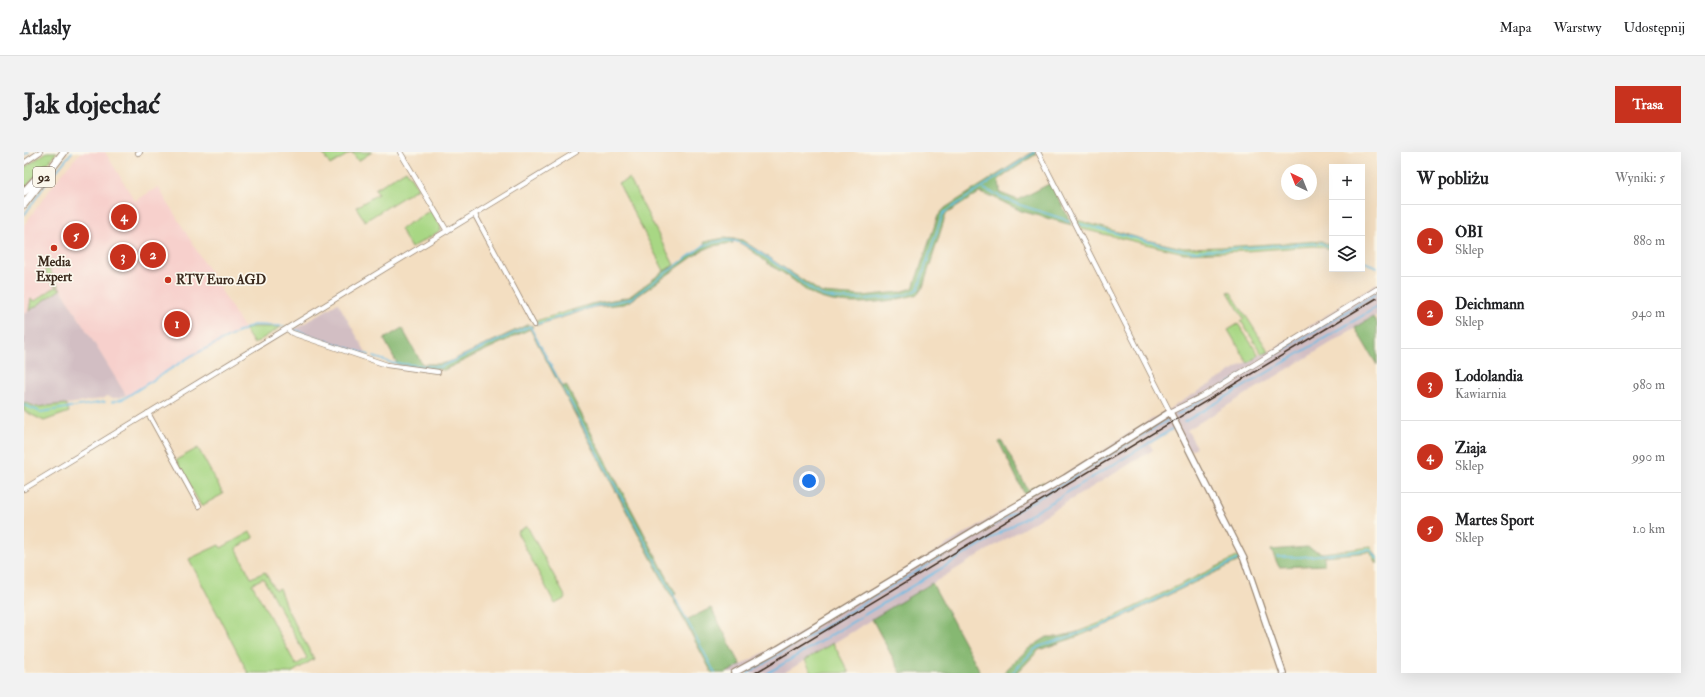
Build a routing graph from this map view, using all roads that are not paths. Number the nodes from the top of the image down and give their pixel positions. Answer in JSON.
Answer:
{"nodes":[{"id":1,"x":40,"y":152,"type":"edge"},
{"id":2,"x":60,"y":152,"type":"edge"},
{"id":3,"x":64,"y":152,"type":"edge"},
{"id":4,"x":400,"y":152,"type":"edge"},
{"id":5,"x":576,"y":152,"type":"edge"},
{"id":6,"x":1038,"y":152,"type":"edge"},
{"id":7,"x":24,"y":163,"type":"edge"},
{"id":8,"x":24,"y":192,"type":"edge"},
{"id":9,"x":24,"y":204,"type":"edge"},
{"id":10,"x":475,"y":215,"type":"junction"},
{"id":11,"x":448,"y":231,"type":"junction"},
{"id":12,"x":1377,"y":289,"type":"edge"},
{"id":13,"x":534,"y":325,"type":"dead end"},
{"id":14,"x":287,"y":329,"type":"junction"},
{"id":15,"x":438,"y":372,"type":"dead end"},
{"id":16,"x":1170,"y":412,"type":"junction"},
{"id":17,"x":148,"y":413,"type":"junction"},
{"id":18,"x":24,"y":488,"type":"edge"},
{"id":19,"x":199,"y":506,"type":"dead end"},
{"id":20,"x":734,"y":673,"type":"edge"},
{"id":21,"x":1283,"y":673,"type":"edge"}],
"edges":[{"from":1,"to":7,"type":"street"},
{"from":2,"to":8,"type":"main road","number":"92"},
{"from":3,"to":9,"type":"main road","number":"92"},
{"from":4,"to":11,"type":"street"},
{"from":5,"to":10,"type":"street"},
{"from":6,"to":16,"type":"street"},
{"from":10,"to":11,"type":"street"},
{"from":10,"to":13,"type":"street"},
{"from":11,"to":14,"type":"street"},
{"from":12,"to":16,"type":"street"},
{"from":14,"to":15,"type":"street"},
{"from":14,"to":17,"type":"street"},
{"from":16,"to":20,"type":"street"},
{"from":16,"to":21,"type":"street"},
{"from":17,"to":18,"type":"street"},
{"from":17,"to":19,"type":"street"}]}
